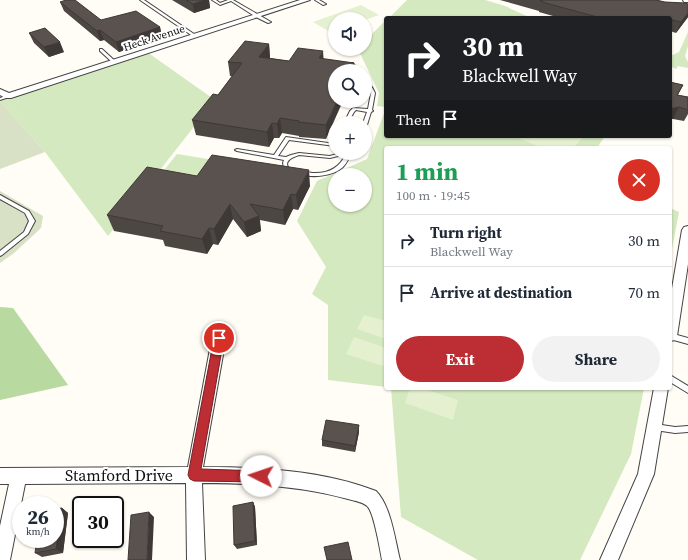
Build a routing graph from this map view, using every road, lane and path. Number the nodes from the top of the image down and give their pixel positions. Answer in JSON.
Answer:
{"nodes":[{"id":1,"x":142,"y":0,"type":"edge"},
{"id":2,"x":214,"y":0,"type":"edge"},
{"id":3,"x":231,"y":0,"type":"edge"},
{"id":4,"x":307,"y":0,"type":"edge"},
{"id":5,"x":317,"y":0,"type":"edge"},
{"id":6,"x":324,"y":4,"type":"dead end"},
{"id":7,"x":258,"y":16,"type":"junction"},
{"id":8,"x":269,"y":22,"type":"dead end"},
{"id":9,"x":195,"y":36,"type":"junction"},
{"id":10,"x":101,"y":50,"type":"dead end"},
{"id":11,"x":114,"y":62,"type":"junction"},
{"id":12,"x":0,"y":91,"type":"edge"},
{"id":13,"x":4,"y":98,"type":"edge"},
{"id":14,"x":370,"y":108,"type":"edge"},
{"id":15,"x":371,"y":111,"type":"junction"},
{"id":16,"x":350,"y":116,"type":"edge"},
{"id":17,"x":369,"y":116,"type":"edge"},
{"id":18,"x":328,"y":145,"type":"edge"},
{"id":19,"x":237,"y":150,"type":"dead end"},
{"id":20,"x":276,"y":156,"type":"junction"},
{"id":21,"x":328,"y":158,"type":"edge"},
{"id":22,"x":287,"y":159,"type":"junction"},
{"id":23,"x":347,"y":160,"type":"edge"},
{"id":24,"x":0,"y":197,"type":"edge"},
{"id":25,"x":688,"y":230,"type":"edge"},
{"id":26,"x":0,"y":254,"type":"edge"},
{"id":27,"x":672,"y":324,"type":"edge"},
{"id":28,"x":672,"y":337,"type":"edge"},
{"id":29,"x":219,"y":338,"type":"dead end"},
{"id":30,"x":688,"y":341,"type":"edge"},
{"id":31,"x":672,"y":379,"type":"edge"},
{"id":32,"x":661,"y":390,"type":"edge"},
{"id":33,"x":688,"y":390,"type":"edge"},
{"id":34,"x":655,"y":427,"type":"junction"},
{"id":35,"x":688,"y":429,"type":"edge"},
{"id":36,"x":194,"y":475,"type":"junction"},
{"id":37,"x":0,"y":476,"type":"edge"},
{"id":38,"x":19,"y":476,"type":"junction"},
{"id":39,"x":2,"y":560,"type":"edge"},
{"id":40,"x":196,"y":560,"type":"edge"},
{"id":41,"x":390,"y":560,"type":"edge"},
{"id":42,"x":609,"y":560,"type":"edge"}],
"edges":[{"from":1,"to":9,"type":"lane"},
{"from":2,"to":3,"type":"lane"},
{"from":3,"to":7,"type":"lane"},
{"from":4,"to":7,"type":"street","name":"Heck Avenue"},
{"from":5,"to":6,"type":"lane"},
{"from":7,"to":8,"type":"lane"},
{"from":7,"to":9,"type":"street","name":"Heck Avenue"},
{"from":9,"to":11,"type":"street","name":"Heck Avenue"},
{"from":10,"to":11,"type":"lane"},
{"from":11,"to":13,"type":"street","name":"Heck Avenue"},
{"from":12,"to":13,"type":"street"},
{"from":14,"to":15,"type":"lane"},
{"from":15,"to":16,"type":"lane"},
{"from":15,"to":17,"type":"lane"},
{"from":18,"to":20,"type":"lane"},
{"from":19,"to":20,"type":"lane"},
{"from":20,"to":22,"type":"lane"},
{"from":21,"to":22,"type":"lane"},
{"from":22,"to":23,"type":"lane"},
{"from":24,"to":26,"type":"lane"},
{"from":25,"to":27,"type":"street"},
{"from":28,"to":30,"type":"lane"},
{"from":29,"to":36,"type":"street"},
{"from":31,"to":33,"type":"lane"},
{"from":32,"to":34,"type":"street"},
{"from":34,"to":35,"type":"lane"},
{"from":34,"to":42,"type":"street"},
{"from":36,"to":38,"type":"street","name":"Stamford Drive"},
{"from":36,"to":40,"type":"street"},
{"from":36,"to":41,"type":"street","name":"Stamford Drive"},
{"from":37,"to":38,"type":"street","name":"Stamford Drive"},
{"from":38,"to":39,"type":"street"}]}
